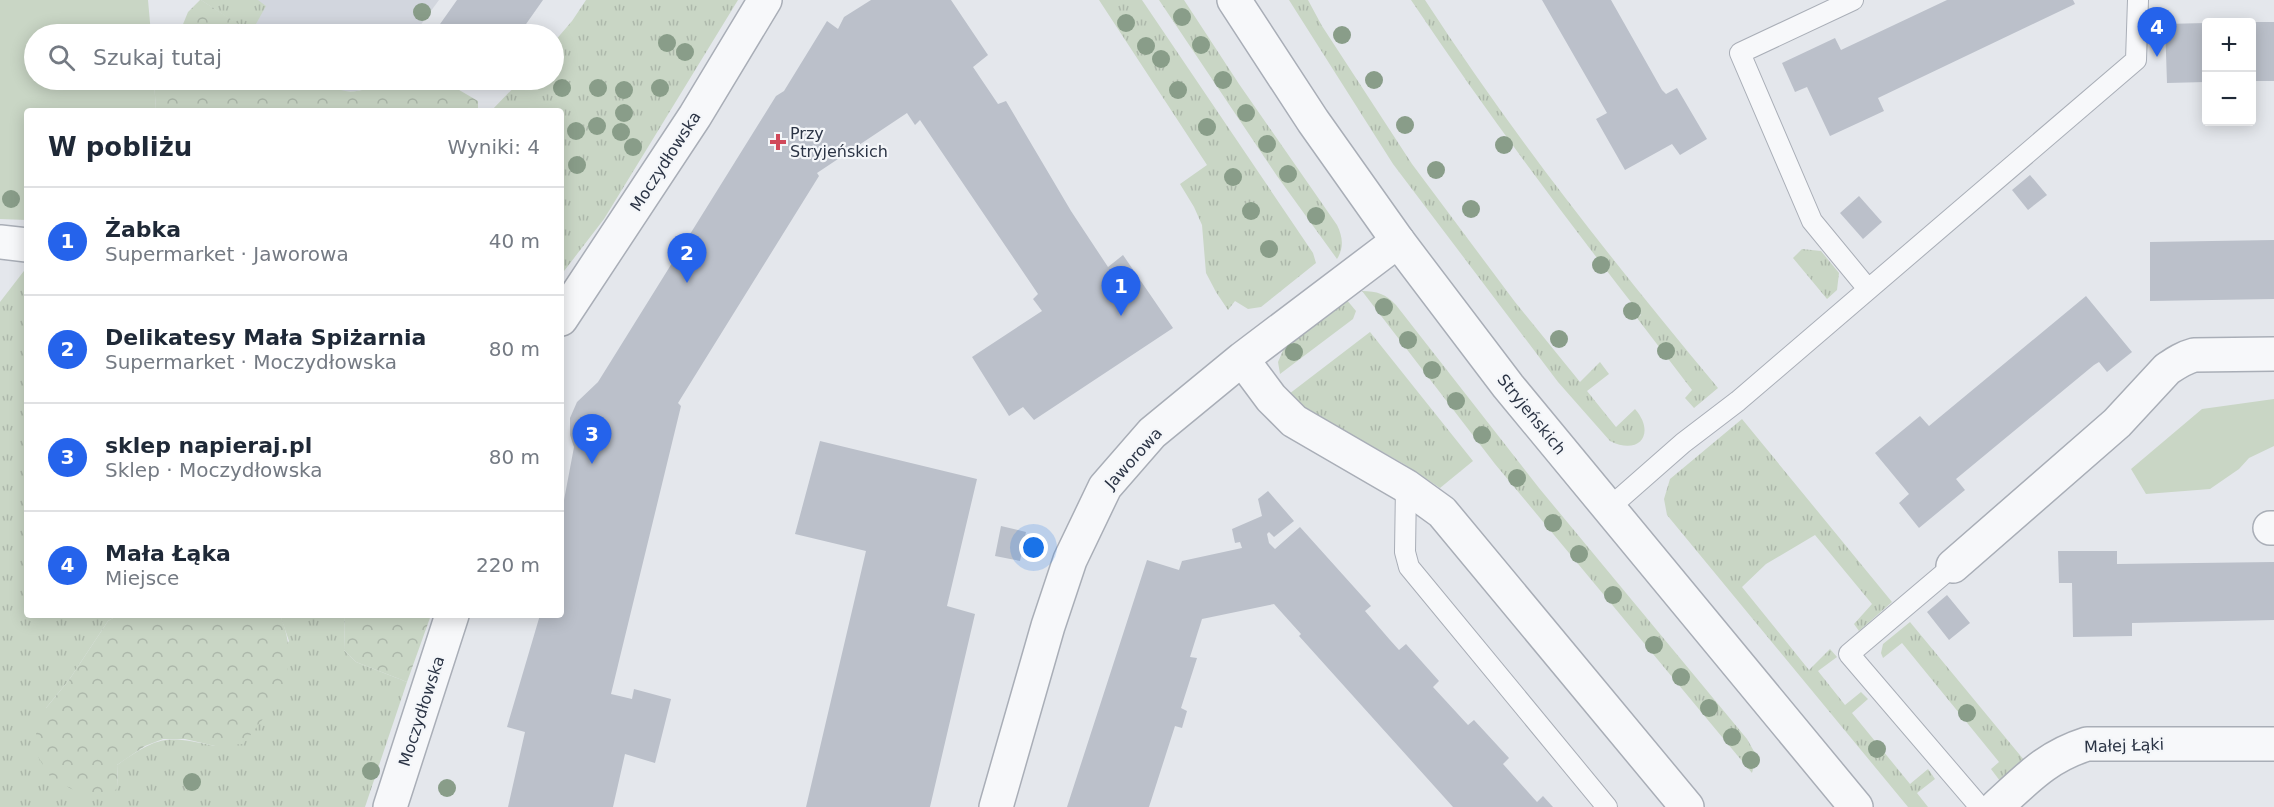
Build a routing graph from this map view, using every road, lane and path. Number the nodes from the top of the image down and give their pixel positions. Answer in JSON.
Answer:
{"nodes":[{"id":1,"x":765,"y":0,"type":"edge"},
{"id":2,"x":1234,"y":0,"type":"edge"},
{"id":3,"x":1853,"y":0,"type":"edge"},
{"id":4,"x":2138,"y":0,"type":"edge"},
{"id":5,"x":1398,"y":241,"type":"junction"},
{"id":6,"x":0,"y":242,"type":"edge"},
{"id":7,"x":24,"y":245,"type":"edge"},
{"id":8,"x":1868,"y":289,"type":"junction"},
{"id":9,"x":564,"y":314,"type":"edge"},
{"id":10,"x":2274,"y":354,"type":"edge"},
{"id":11,"x":1242,"y":359,"type":"junction"},
{"id":12,"x":1406,"y":486,"type":"junction"},
{"id":13,"x":1609,"y":508,"type":"junction"},
{"id":14,"x":1953,"y":566,"type":"joint"},
{"id":15,"x":451,"y":618,"type":"edge"},
{"id":16,"x":2274,"y":744,"type":"edge"},
{"id":17,"x":390,"y":807,"type":"edge"},
{"id":18,"x":996,"y":807,"type":"edge"},
{"id":19,"x":1607,"y":807,"type":"edge"},
{"id":20,"x":1687,"y":807,"type":"edge"},
{"id":21,"x":1856,"y":807,"type":"edge"},
{"id":22,"x":1980,"y":807,"type":"edge"},
{"id":23,"x":1996,"y":807,"type":"edge"}],
"edges":[{"from":1,"to":9,"type":"street","name":"Moczydłowska"},
{"from":2,"to":5,"type":"street","name":"Stryjeńskich"},
{"from":3,"to":8,"type":"lane"},
{"from":4,"to":8,"type":"lane"},
{"from":5,"to":11,"type":"street","name":"Jaworowa"},
{"from":5,"to":13,"type":"street","name":"Stryjeńskich"},
{"from":6,"to":7,"type":"street"},
{"from":8,"to":13,"type":"lane"},
{"from":10,"to":14,"type":"street"},
{"from":11,"to":12,"type":"street"},
{"from":11,"to":18,"type":"street","name":"Jaworowa"},
{"from":12,"to":19,"type":"lane"},
{"from":12,"to":20,"type":"street"},
{"from":13,"to":21,"type":"street","name":"Stryjeńskich"},
{"from":14,"to":22,"type":"lane"},
{"from":15,"to":17,"type":"street","name":"Moczydłowska"},
{"from":16,"to":23,"type":"street","name":"Małej Łąki"}]}
